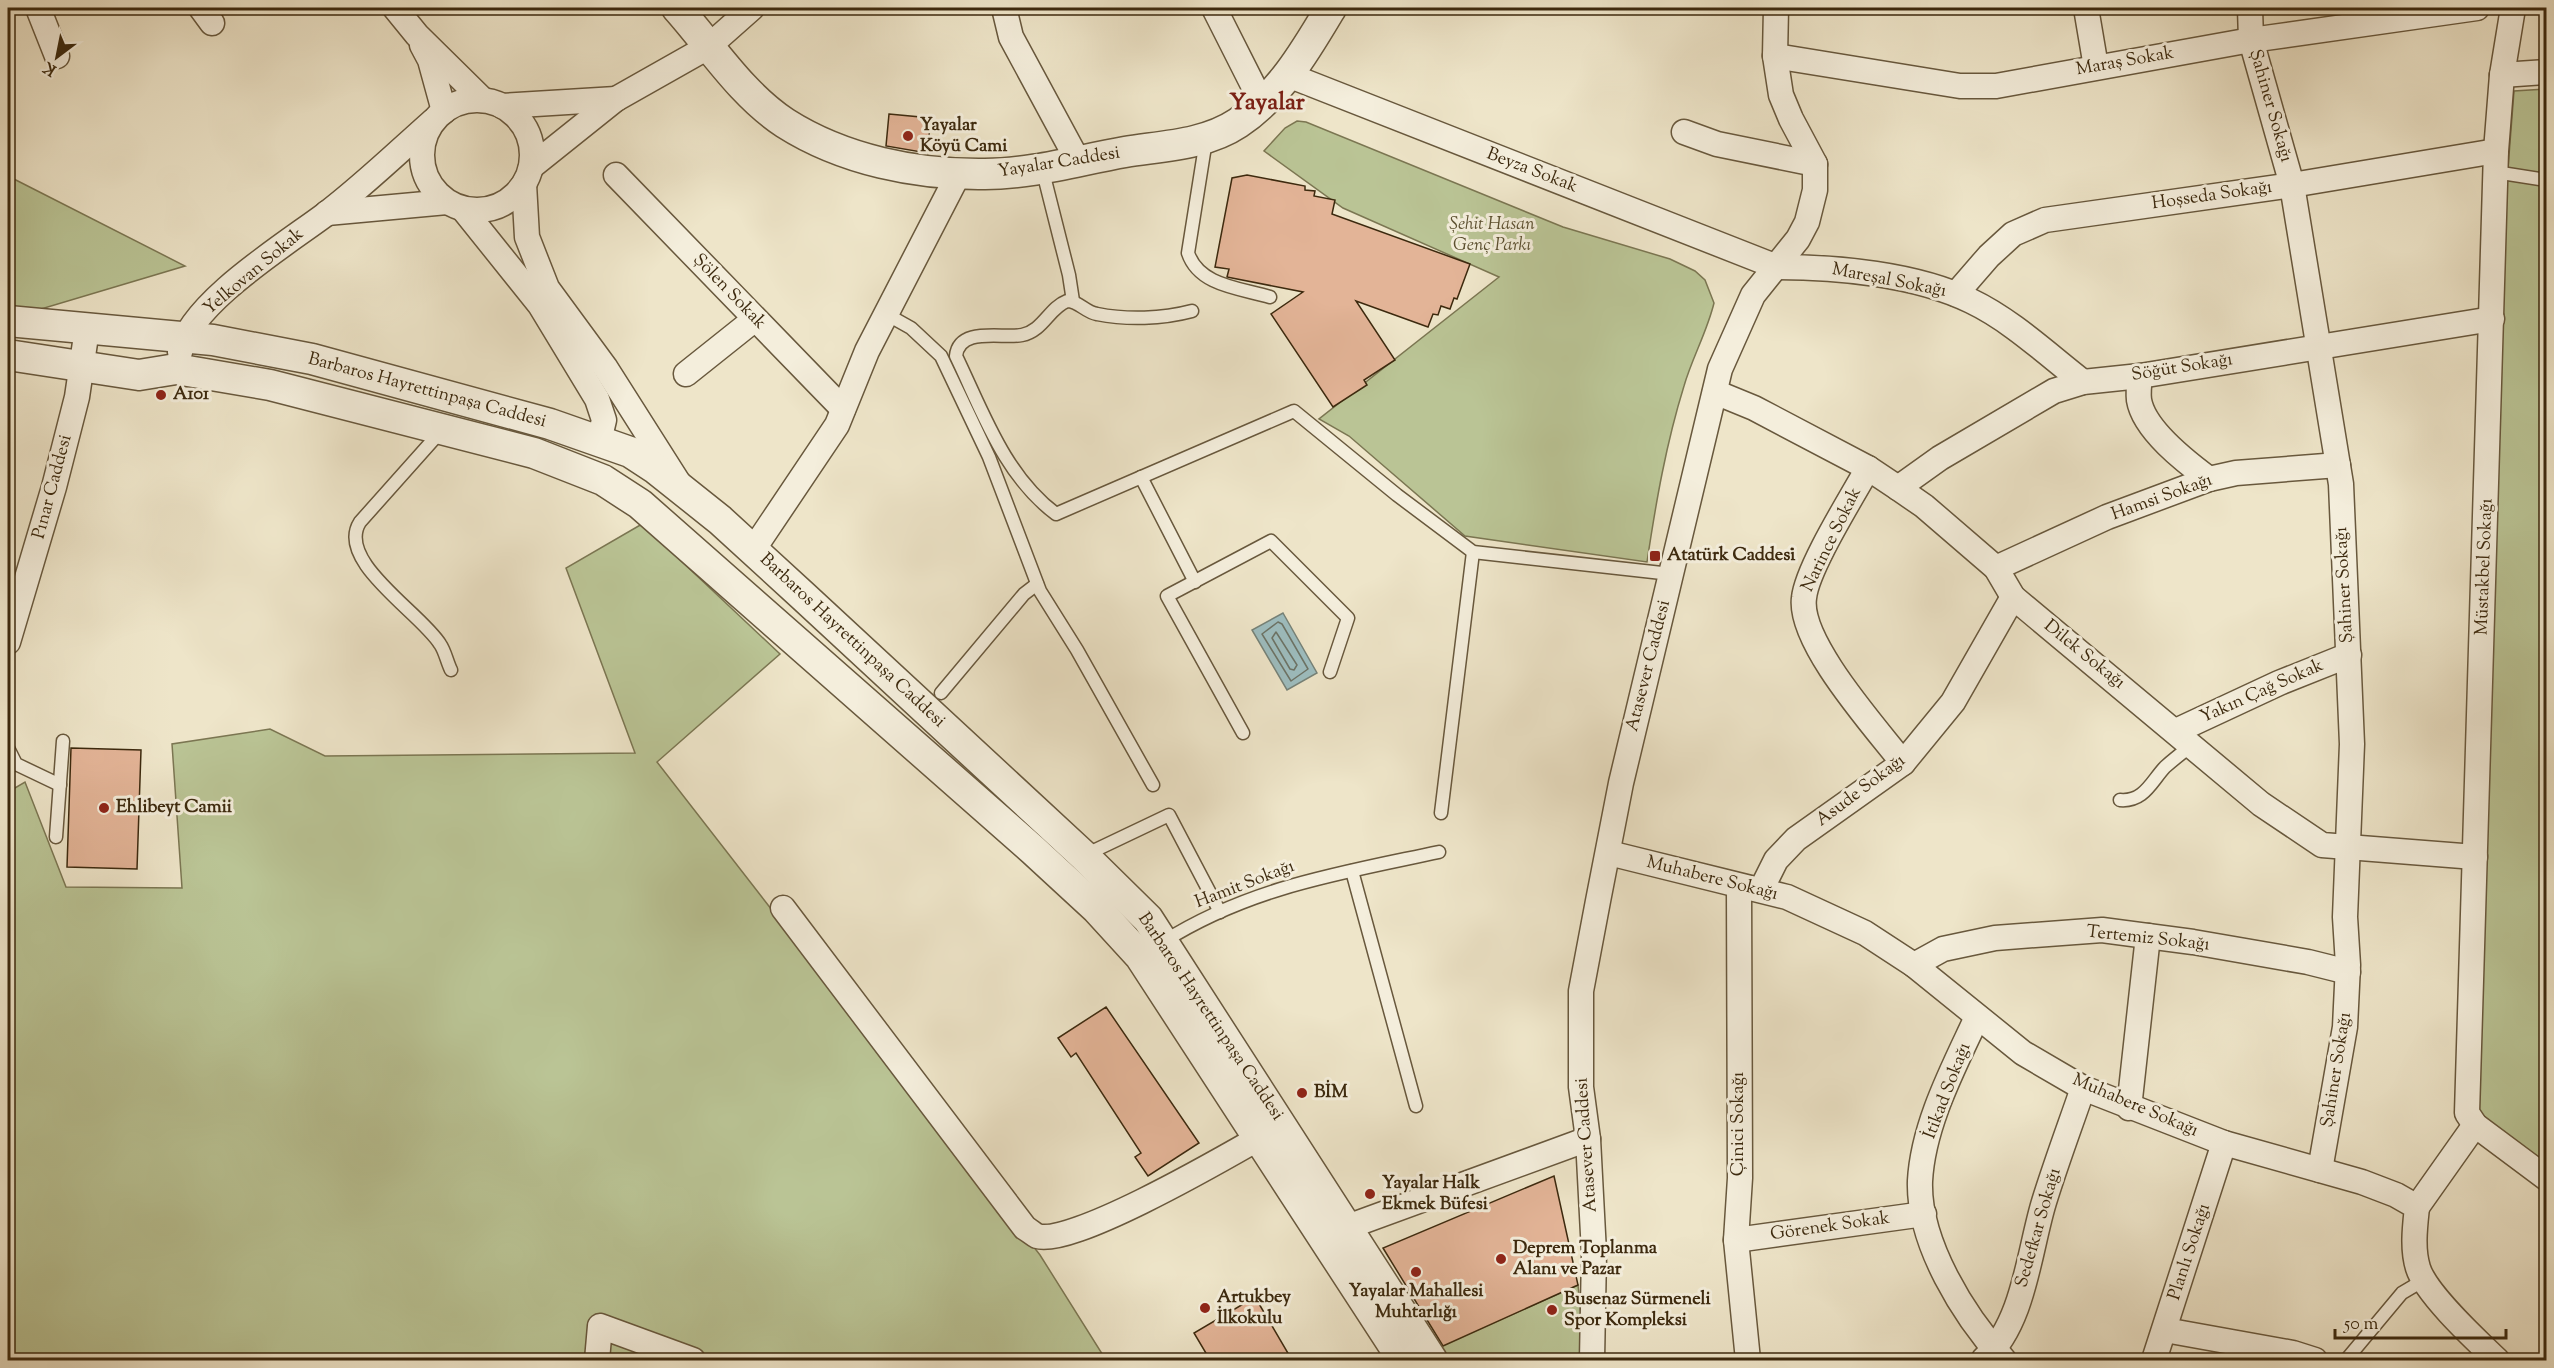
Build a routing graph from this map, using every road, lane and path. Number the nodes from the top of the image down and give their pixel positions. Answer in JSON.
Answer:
{"nodes":[{"id":1,"x":38,"y":8,"type":"edge"},
{"id":2,"x":395,"y":8,"type":"edge"},
{"id":3,"x":676,"y":8,"type":"edge"},
{"id":4,"x":752,"y":8,"type":"edge"},
{"id":5,"x":1004,"y":8,"type":"edge"},
{"id":6,"x":1214,"y":8,"type":"edge"},
{"id":7,"x":1331,"y":8,"type":"edge"},
{"id":8,"x":1776,"y":8,"type":"edge"},
{"id":9,"x":2086,"y":8,"type":"edge"},
{"id":10,"x":2250,"y":8,"type":"edge"},
{"id":11,"x":2476,"y":8,"type":"edge"},
{"id":12,"x":2513,"y":8,"type":"edge"},
{"id":13,"x":417,"y":34,"type":"junction"},
{"id":14,"x":2252,"y":40,"type":"junction"},
{"id":15,"x":708,"y":47,"type":"junction"},
{"id":16,"x":57,"y":56,"type":"dead end"},
{"id":17,"x":1774,"y":56,"type":"junction"},
{"id":18,"x":2096,"y":67,"type":"junction"},
{"id":19,"x":2547,"y":72,"type":"edge"},
{"id":20,"x":1288,"y":75,"type":"junction"},
{"id":21,"x":2502,"y":75,"type":"junction"},
{"id":22,"x":616,"y":99,"type":"junction"},
{"id":23,"x":492,"y":103,"type":"junction"},
{"id":24,"x":1262,"y":103,"type":"junction"},
{"id":25,"x":439,"y":116,"type":"junction"},
{"id":26,"x":1683,"y":132,"type":"dead end"},
{"id":27,"x":1206,"y":139,"type":"junction"},
{"id":28,"x":1078,"y":161,"type":"junction"},
{"id":29,"x":2495,"y":161,"type":"junction"},
{"id":30,"x":1815,"y":164,"type":"junction"},
{"id":31,"x":1042,"y":167,"type":"junction"},
{"id":32,"x":959,"y":173,"type":"junction"},
{"id":33,"x":527,"y":175,"type":"junction"},
{"id":34,"x":616,"y":176,"type":"dead end"},
{"id":35,"x":2547,"y":180,"type":"edge"},
{"id":36,"x":2292,"y":185,"type":"junction"},
{"id":37,"x":455,"y":205,"type":"junction"},
{"id":38,"x":327,"y":213,"type":"junction"},
{"id":39,"x":1777,"y":267,"type":"junction"},
{"id":40,"x":1956,"y":294,"type":"junction"},
{"id":41,"x":1270,"y":297,"type":"dead end"},
{"id":42,"x":1073,"y":301,"type":"junction"},
{"id":43,"x":1192,"y":311,"type":"dead end"},
{"id":44,"x":886,"y":314,"type":"junction"},
{"id":45,"x":755,"y":319,"type":"junction"},
{"id":46,"x":2492,"y":319,"type":"junction"},
{"id":47,"x":8,"y":321,"type":"edge"},
{"id":48,"x":87,"y":329,"type":"junction"},
{"id":49,"x":183,"y":337,"type":"junction"},
{"id":50,"x":2318,"y":346,"type":"junction"},
{"id":51,"x":8,"y":355,"type":"edge"},
{"id":52,"x":82,"y":368,"type":"junction"},
{"id":53,"x":176,"y":369,"type":"junction"},
{"id":54,"x":687,"y":374,"type":"dead end"},
{"id":55,"x":2140,"y":376,"type":"junction"},
{"id":56,"x":2083,"y":382,"type":"junction"},
{"id":57,"x":1715,"y":392,"type":"junction"},
{"id":58,"x":843,"y":409,"type":"junction"},
{"id":59,"x":442,"y":429,"type":"junction"},
{"id":60,"x":599,"y":441,"type":"junction"},
{"id":61,"x":2338,"y":465,"type":"junction"},
{"id":62,"x":1869,"y":468,"type":"junction"},
{"id":63,"x":1141,"y":477,"type":"junction"},
{"id":64,"x":2209,"y":478,"type":"junction"},
{"id":65,"x":681,"y":488,"type":"junction"},
{"id":66,"x":1898,"y":488,"type":"junction"},
{"id":67,"x":753,"y":550,"type":"junction"},
{"id":68,"x":1473,"y":552,"type":"junction"},
{"id":69,"x":1996,"y":568,"type":"junction"},
{"id":70,"x":1671,"y":574,"type":"junction"},
{"id":71,"x":1195,"y":582,"type":"junction"},
{"id":72,"x":1037,"y":584,"type":"junction"},
{"id":73,"x":2013,"y":597,"type":"junction"},
{"id":74,"x":8,"y":642,"type":"edge"},
{"id":75,"x":2349,"y":655,"type":"junction"},
{"id":76,"x":451,"y":670,"type":"dead end"},
{"id":77,"x":1330,"y":672,"type":"dead end"},
{"id":78,"x":941,"y":693,"type":"dead end"},
{"id":79,"x":1242,"y":733,"type":"dead end"},
{"id":80,"x":2184,"y":738,"type":"junction"},
{"id":81,"x":63,"y":741,"type":"dead end"},
{"id":82,"x":8,"y":748,"type":"edge"},
{"id":83,"x":1903,"y":764,"type":"junction"},
{"id":84,"x":60,"y":785,"type":"junction"},
{"id":85,"x":1153,"y":785,"type":"dead end"},
{"id":86,"x":2120,"y":800,"type":"dead end"},
{"id":87,"x":1441,"y":813,"type":"dead end"},
{"id":88,"x":56,"y":837,"type":"dead end"},
{"id":89,"x":2349,"y":848,"type":"junction"},
{"id":90,"x":1439,"y":852,"type":"dead end"},
{"id":91,"x":1609,"y":853,"type":"junction"},
{"id":92,"x":1084,"y":856,"type":"junction"},
{"id":93,"x":2475,"y":857,"type":"junction"},
{"id":94,"x":1352,"y":871,"type":"junction"},
{"id":95,"x":1750,"y":889,"type":"junction"},
{"id":96,"x":783,"y":908,"type":"dead end"},
{"id":97,"x":1220,"y":912,"type":"junction"},
{"id":98,"x":2148,"y":936,"type":"junction"},
{"id":99,"x":1152,"y":949,"type":"junction"},
{"id":100,"x":1914,"y":965,"type":"junction"},
{"id":101,"x":2348,"y":972,"type":"junction"},
{"id":102,"x":1977,"y":1017,"type":"junction"},
{"id":103,"x":2083,"y":1088,"type":"junction"},
{"id":104,"x":1416,"y":1106,"type":"dead end"},
{"id":105,"x":2129,"y":1108,"type":"junction"},
{"id":106,"x":2475,"y":1125,"type":"junction"},
{"id":107,"x":1259,"y":1138,"type":"junction"},
{"id":108,"x":1588,"y":1139,"type":"junction"},
{"id":109,"x":2224,"y":1143,"type":"junction"},
{"id":110,"x":2320,"y":1170,"type":"junction"},
{"id":111,"x":2547,"y":1178,"type":"edge"},
{"id":112,"x":2417,"y":1207,"type":"junction"},
{"id":113,"x":1924,"y":1214,"type":"junction"},
{"id":114,"x":1335,"y":1231,"type":"junction"},
{"id":115,"x":1736,"y":1240,"type":"junction"},
{"id":116,"x":2424,"y":1280,"type":"junction"},
{"id":117,"x":2164,"y":1330,"type":"junction"},
{"id":118,"x":1994,"y":1357,"type":"edge"},
{"id":119,"x":597,"y":1360,"type":"edge"},
{"id":120,"x":693,"y":1360,"type":"edge"},
{"id":121,"x":1403,"y":1360,"type":"edge"},
{"id":122,"x":1432,"y":1360,"type":"edge"},
{"id":123,"x":1592,"y":1360,"type":"edge"},
{"id":124,"x":1748,"y":1360,"type":"edge"},
{"id":125,"x":2154,"y":1360,"type":"edge"},
{"id":126,"x":2315,"y":1360,"type":"edge"},
{"id":127,"x":2346,"y":1360,"type":"edge"},
{"id":128,"x":2497,"y":1360,"type":"edge"}],
"edges":[{"from":1,"to":16,"type":"street"},
{"from":2,"to":13,"type":"street"},
{"from":3,"to":15,"type":"street","name":"Yayalar Caddesi"},
{"from":4,"to":15,"type":"street"},
{"from":5,"to":28,"type":"street"},
{"from":6,"to":24,"type":"street"},
{"from":7,"to":20,"type":"street","name":"Yayalar Caddesi"},
{"from":8,"to":17,"type":"street","name":"Atasever Caddesi"},
{"from":9,"to":18,"type":"street"},
{"from":10,"to":14,"type":"street","name":"Şahiner Sokağı"},
{"from":11,"to":14,"type":"street","name":"Maraş Sokak"},
{"from":12,"to":21,"type":"street","name":"Müstakbel Sokağı"},
{"from":13,"to":23,"type":"street"},
{"from":13,"to":25,"type":"street"},
{"from":14,"to":18,"type":"street","name":"Maraş Sokak"},
{"from":14,"to":36,"type":"street","name":"Şahiner Sokağı"},
{"from":15,"to":22,"type":"street"},
{"from":15,"to":32,"type":"street","name":"Yayalar Caddesi"},
{"from":17,"to":18,"type":"street","name":"Maraş Sokak"},
{"from":17,"to":30,"type":"street","name":"Atasever Caddesi"},
{"from":19,"to":21,"type":"street"},
{"from":20,"to":24,"type":"street","name":"Yayalar Caddesi"},
{"from":20,"to":39,"type":"street","name":"Beyza Sokak"},
{"from":21,"to":29,"type":"street","name":"Müstakbel Sokağı"},
{"from":22,"to":23,"type":"street"},
{"from":22,"to":33,"type":"street"},
{"from":23,"to":25,"type":"street"},
{"from":23,"to":33,"type":"street"},
{"from":24,"to":27,"type":"street","name":"Yayalar Caddesi"},
{"from":25,"to":37,"type":"street"},
{"from":25,"to":38,"type":"street","name":"Yelkovan Sokak"},
{"from":26,"to":30,"type":"street"},
{"from":27,"to":28,"type":"street","name":"Yayalar Caddesi"},
{"from":27,"to":41,"type":"lane"},
{"from":28,"to":31,"type":"street","name":"Yayalar Caddesi"},
{"from":29,"to":35,"type":"lane"},
{"from":29,"to":36,"type":"street","name":"Hoşseda Sokağı"},
{"from":29,"to":46,"type":"street","name":"Müstakbel Sokağı"},
{"from":30,"to":39,"type":"street","name":"Atasever Caddesi"},
{"from":31,"to":32,"type":"street","name":"Yayalar Caddesi"},
{"from":31,"to":42,"type":"lane"},
{"from":32,"to":44,"type":"street"},
{"from":33,"to":37,"type":"street"},
{"from":33,"to":65,"type":"street"},
{"from":34,"to":45,"type":"street","name":"Şölen Sokak"},
{"from":36,"to":40,"type":"street","name":"Hoşseda Sokağı"},
{"from":36,"to":50,"type":"street","name":"Şahiner Sokağı"},
{"from":37,"to":38,"type":"street"},
{"from":37,"to":60,"type":"street"},
{"from":38,"to":49,"type":"street","name":"Yelkovan Sokak"},
{"from":39,"to":40,"type":"street","name":"Mareşal Sokağı"},
{"from":39,"to":57,"type":"street","name":"Atasever Caddesi"},
{"from":40,"to":56,"type":"street","name":"Mareşal Sokağı"},
{"from":42,"to":43,"type":"lane"},
{"from":42,"to":63,"type":"lane"},
{"from":44,"to":58,"type":"street"},
{"from":44,"to":72,"type":"lane"},
{"from":45,"to":54,"type":"street"},
{"from":45,"to":58,"type":"street","name":"Şölen Sokak"},
{"from":46,"to":50,"type":"street","name":"Söğüt Sokağı"},
{"from":46,"to":93,"type":"street","name":"Müstakbel Sokağı"},
{"from":47,"to":48,"type":"street","name":"Barbaros Hayrettinpaşa Caddesi"},
{"from":48,"to":49,"type":"street","name":"Barbaros Hayrettinpaşa Caddesi"},
{"from":48,"to":52,"type":"street","name":"Pınar Caddesi"},
{"from":49,"to":53,"type":"street"},
{"from":49,"to":60,"type":"street","name":"Barbaros Hayrettinpaşa Caddesi"},
{"from":50,"to":55,"type":"street","name":"Söğüt Sokağı"},
{"from":50,"to":61,"type":"street","name":"Şahiner Sokağı"},
{"from":51,"to":52,"type":"street","name":"Barbaros Hayrettinpaşa Caddesi"},
{"from":52,"to":53,"type":"street","name":"Barbaros Hayrettinpaşa Caddesi"},
{"from":52,"to":74,"type":"street","name":"Pınar Caddesi"},
{"from":53,"to":59,"type":"street","name":"Barbaros Hayrettinpaşa Caddesi"},
{"from":55,"to":56,"type":"street","name":"Söğüt Sokağı"},
{"from":55,"to":64,"type":"street"},
{"from":56,"to":66,"type":"street","name":"Söğüt Sokağı"},
{"from":57,"to":62,"type":"street","name":"Dilek Sokağı"},
{"from":57,"to":70,"type":"street","name":"Atasever Caddesi"},
{"from":58,"to":67,"type":"street"},
{"from":59,"to":76,"type":"lane"},
{"from":59,"to":99,"type":"street","name":"Barbaros Hayrettinpaşa Caddesi"},
{"from":60,"to":65,"type":"street","name":"Barbaros Hayrettinpaşa Caddesi"},
{"from":61,"to":64,"type":"street","name":"Hamsi Sokağı"},
{"from":61,"to":75,"type":"street","name":"Şahiner Sokağı"},
{"from":62,"to":66,"type":"street","name":"Dilek Sokağı"},
{"from":62,"to":83,"type":"street","name":"Narince Sokak"},
{"from":63,"to":68,"type":"lane"},
{"from":63,"to":71,"type":"lane"},
{"from":64,"to":69,"type":"street","name":"Hamsi Sokağı"},
{"from":65,"to":67,"type":"street","name":"Barbaros Hayrettinpaşa Caddesi"},
{"from":66,"to":69,"type":"street","name":"Dilek Sokağı"},
{"from":67,"to":92,"type":"street","name":"Barbaros Hayrettinpaşa Caddesi"},
{"from":68,"to":70,"type":"lane"},
{"from":68,"to":87,"type":"lane"},
{"from":69,"to":73,"type":"street","name":"Dilek Sokağı"},
{"from":70,"to":91,"type":"street","name":"Atasever Caddesi"},
{"from":71,"to":77,"type":"lane"},
{"from":71,"to":79,"type":"lane"},
{"from":72,"to":78,"type":"lane"},
{"from":72,"to":85,"type":"lane"},
{"from":73,"to":80,"type":"street","name":"Dilek Sokağı"},
{"from":73,"to":83,"type":"street","name":"Asude Sokağı"},
{"from":75,"to":80,"type":"street","name":"Yakın Çağ Sokak"},
{"from":75,"to":89,"type":"street","name":"Şahiner Sokağı"},
{"from":80,"to":86,"type":"lane"},
{"from":80,"to":89,"type":"street","name":"Dilek Sokağı"},
{"from":81,"to":84,"type":"lane"},
{"from":82,"to":84,"type":"lane"},
{"from":83,"to":95,"type":"street","name":"Asude Sokağı"},
{"from":84,"to":88,"type":"lane"},
{"from":89,"to":93,"type":"street","name":"Dilek Sokağı"},
{"from":89,"to":101,"type":"street","name":"Şahiner Sokağı"},
{"from":90,"to":94,"type":"lane","name":"Hamit Sokağı"},
{"from":91,"to":95,"type":"street","name":"Muhabere Sokağı"},
{"from":91,"to":108,"type":"street","name":"Atasever Caddesi"},
{"from":92,"to":97,"type":"lane"},
{"from":92,"to":99,"type":"street","name":"Barbaros Hayrettinpaşa Caddesi"},
{"from":93,"to":106,"type":"street","name":"Müstakbel Sokağı"},
{"from":94,"to":97,"type":"lane","name":"Hamit Sokağı"},
{"from":94,"to":104,"type":"lane"},
{"from":95,"to":100,"type":"street","name":"Muhabere Sokağı"},
{"from":95,"to":115,"type":"street","name":"Çinici Sokağı"},
{"from":96,"to":107,"type":"street"},
{"from":97,"to":99,"type":"lane","name":"Hamit Sokağı"},
{"from":98,"to":100,"type":"street","name":"Tertemiz Sokağı"},
{"from":98,"to":101,"type":"street","name":"Tertemiz Sokağı"},
{"from":98,"to":105,"type":"street"},
{"from":99,"to":107,"type":"street","name":"Barbaros Hayrettinpaşa Caddesi"},
{"from":99,"to":114,"type":"street","name":"Barbaros Hayrettinpaşa Caddesi"},
{"from":100,"to":102,"type":"street","name":"Muhabere Sokağı"},
{"from":101,"to":110,"type":"street","name":"Şahiner Sokağı"},
{"from":102,"to":103,"type":"street","name":"Muhabere Sokağı"},
{"from":102,"to":113,"type":"street","name":"İtikad Sokağı"},
{"from":103,"to":105,"type":"street","name":"Muhabere Sokağı"},
{"from":103,"to":118,"type":"street","name":"Sedefkar Sokağı"},
{"from":105,"to":109,"type":"street","name":"Muhabere Sokağı"},
{"from":106,"to":111,"type":"street"},
{"from":106,"to":112,"type":"street"},
{"from":107,"to":114,"type":"street","name":"Barbaros Hayrettinpaşa Caddesi"},
{"from":108,"to":114,"type":"street"},
{"from":108,"to":123,"type":"street","name":"Atasever Caddesi"},
{"from":109,"to":110,"type":"street","name":"Muhabere Sokağı"},
{"from":109,"to":117,"type":"street","name":"Planlı Sokağı"},
{"from":110,"to":112,"type":"street","name":"Muhabere Sokağı"},
{"from":112,"to":116,"type":"street"},
{"from":113,"to":115,"type":"street","name":"Görenek Sokak"},
{"from":113,"to":118,"type":"street","name":"İtikad Sokağı"},
{"from":114,"to":121,"type":"street","name":"Barbaros Hayrettinpaşa Caddesi"},
{"from":114,"to":122,"type":"street","name":"Barbaros Hayrettinpaşa Caddesi"},
{"from":115,"to":124,"type":"street","name":"Çinici Sokağı"},
{"from":116,"to":127,"type":"lane"},
{"from":116,"to":128,"type":"street"},
{"from":117,"to":125,"type":"street","name":"Planlı Sokağı"},
{"from":117,"to":126,"type":"street"},
{"from":119,"to":120,"type":"street"}]}
